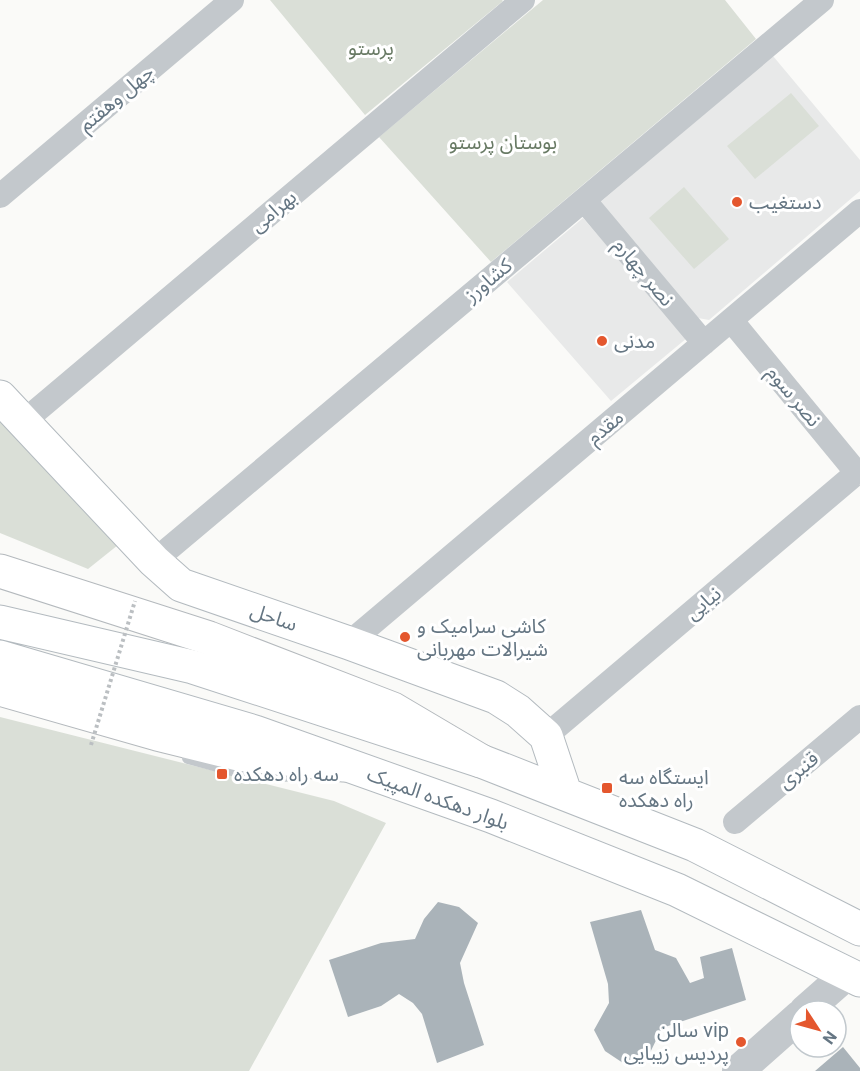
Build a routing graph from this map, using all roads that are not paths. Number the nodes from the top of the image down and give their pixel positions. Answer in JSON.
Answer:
{"nodes":[{"id":1,"x":232,"y":0,"type":"edge"},
{"id":2,"x":523,"y":0,"type":"edge"},
{"id":3,"x":822,"y":0,"type":"edge"},
{"id":4,"x":0,"y":196,"type":"edge"},
{"id":5,"x":584,"y":200,"type":"junction"},
{"id":6,"x":860,"y":211,"type":"edge"},
{"id":7,"x":731,"y":320,"type":"junction"},
{"id":8,"x":704,"y":343,"type":"junction"},
{"id":9,"x":0,"y":398,"type":"edge"},
{"id":10,"x":23,"y":422,"type":"junction"},
{"id":11,"x":858,"y":471,"type":"edge"},
{"id":12,"x":154,"y":561,"type":"junction"},
{"id":13,"x":0,"y":571,"type":"edge"},
{"id":14,"x":0,"y":622,"type":"edge"},
{"id":15,"x":349,"y":643,"type":"junction"},
{"id":16,"x":0,"y":657,"type":"edge"},
{"id":17,"x":0,"y":689,"type":"edge"},
{"id":18,"x":57,"y":705,"type":"junction"},
{"id":19,"x":860,"y":717,"type":"edge"},
{"id":20,"x":102,"y":731,"type":"dead end"},
{"id":21,"x":546,"y":736,"type":"junction"},
{"id":22,"x":177,"y":755,"type":"dead end"},
{"id":23,"x":481,"y":761,"type":"junction"},
{"id":24,"x":341,"y":764,"type":"junction"},
{"id":25,"x":565,"y":793,"type":"junction"},
{"id":26,"x":735,"y":822,"type":"dead end"},
{"id":27,"x":852,"y":922,"type":"edge"},
{"id":28,"x":853,"y":977,"type":"edge"},
{"id":29,"x":822,"y":999,"type":"edge"},
{"id":30,"x":788,"y":1027,"type":"edge"},
{"id":31,"x":738,"y":1071,"type":"edge"}],
"edges":[{"from":1,"to":4,"type":"street","name":"چهل وهفتم"},
{"from":2,"to":10,"type":"street","name":"بهرامی"},
{"from":3,"to":5,"type":"street","name":"کشاورز"},
{"from":5,"to":8,"type":"street","name":"نصر چهارم"},
{"from":5,"to":12,"type":"street","name":"کشاورز"},
{"from":6,"to":7,"type":"street","name":"مقدم"},
{"from":7,"to":8,"type":"street","name":"مقدم"},
{"from":7,"to":11,"type":"street","name":"نصر سوم"},
{"from":8,"to":15,"type":"street","name":"مقدم"},
{"from":9,"to":10,"type":"main road","name":"ساحل"},
{"from":10,"to":12,"type":"main road","name":"ساحل"},
{"from":11,"to":21,"type":"street","name":"نیایی"},
{"from":12,"to":15,"type":"main road","name":"ساحل"},
{"from":13,"to":23,"type":"main road"},
{"from":14,"to":23,"type":"main road"},
{"from":15,"to":21,"type":"main road","name":"ساحل"},
{"from":16,"to":24,"type":"main road","name":"بلوار دهکده المپیک"},
{"from":17,"to":18,"type":"main road"},
{"from":18,"to":20,"type":"lane"},
{"from":18,"to":24,"type":"main road"},
{"from":19,"to":26,"type":"street","name":"قنبری"},
{"from":21,"to":25,"type":"main road","name":"ساحل"},
{"from":22,"to":24,"type":"lane"},
{"from":23,"to":25,"type":"main road"},
{"from":24,"to":28,"type":"main road","name":"بلوار دهکده المپیک"},
{"from":25,"to":27,"type":"main road"},
{"from":28,"to":29,"type":"street"},
{"from":30,"to":31,"type":"street"}]}
